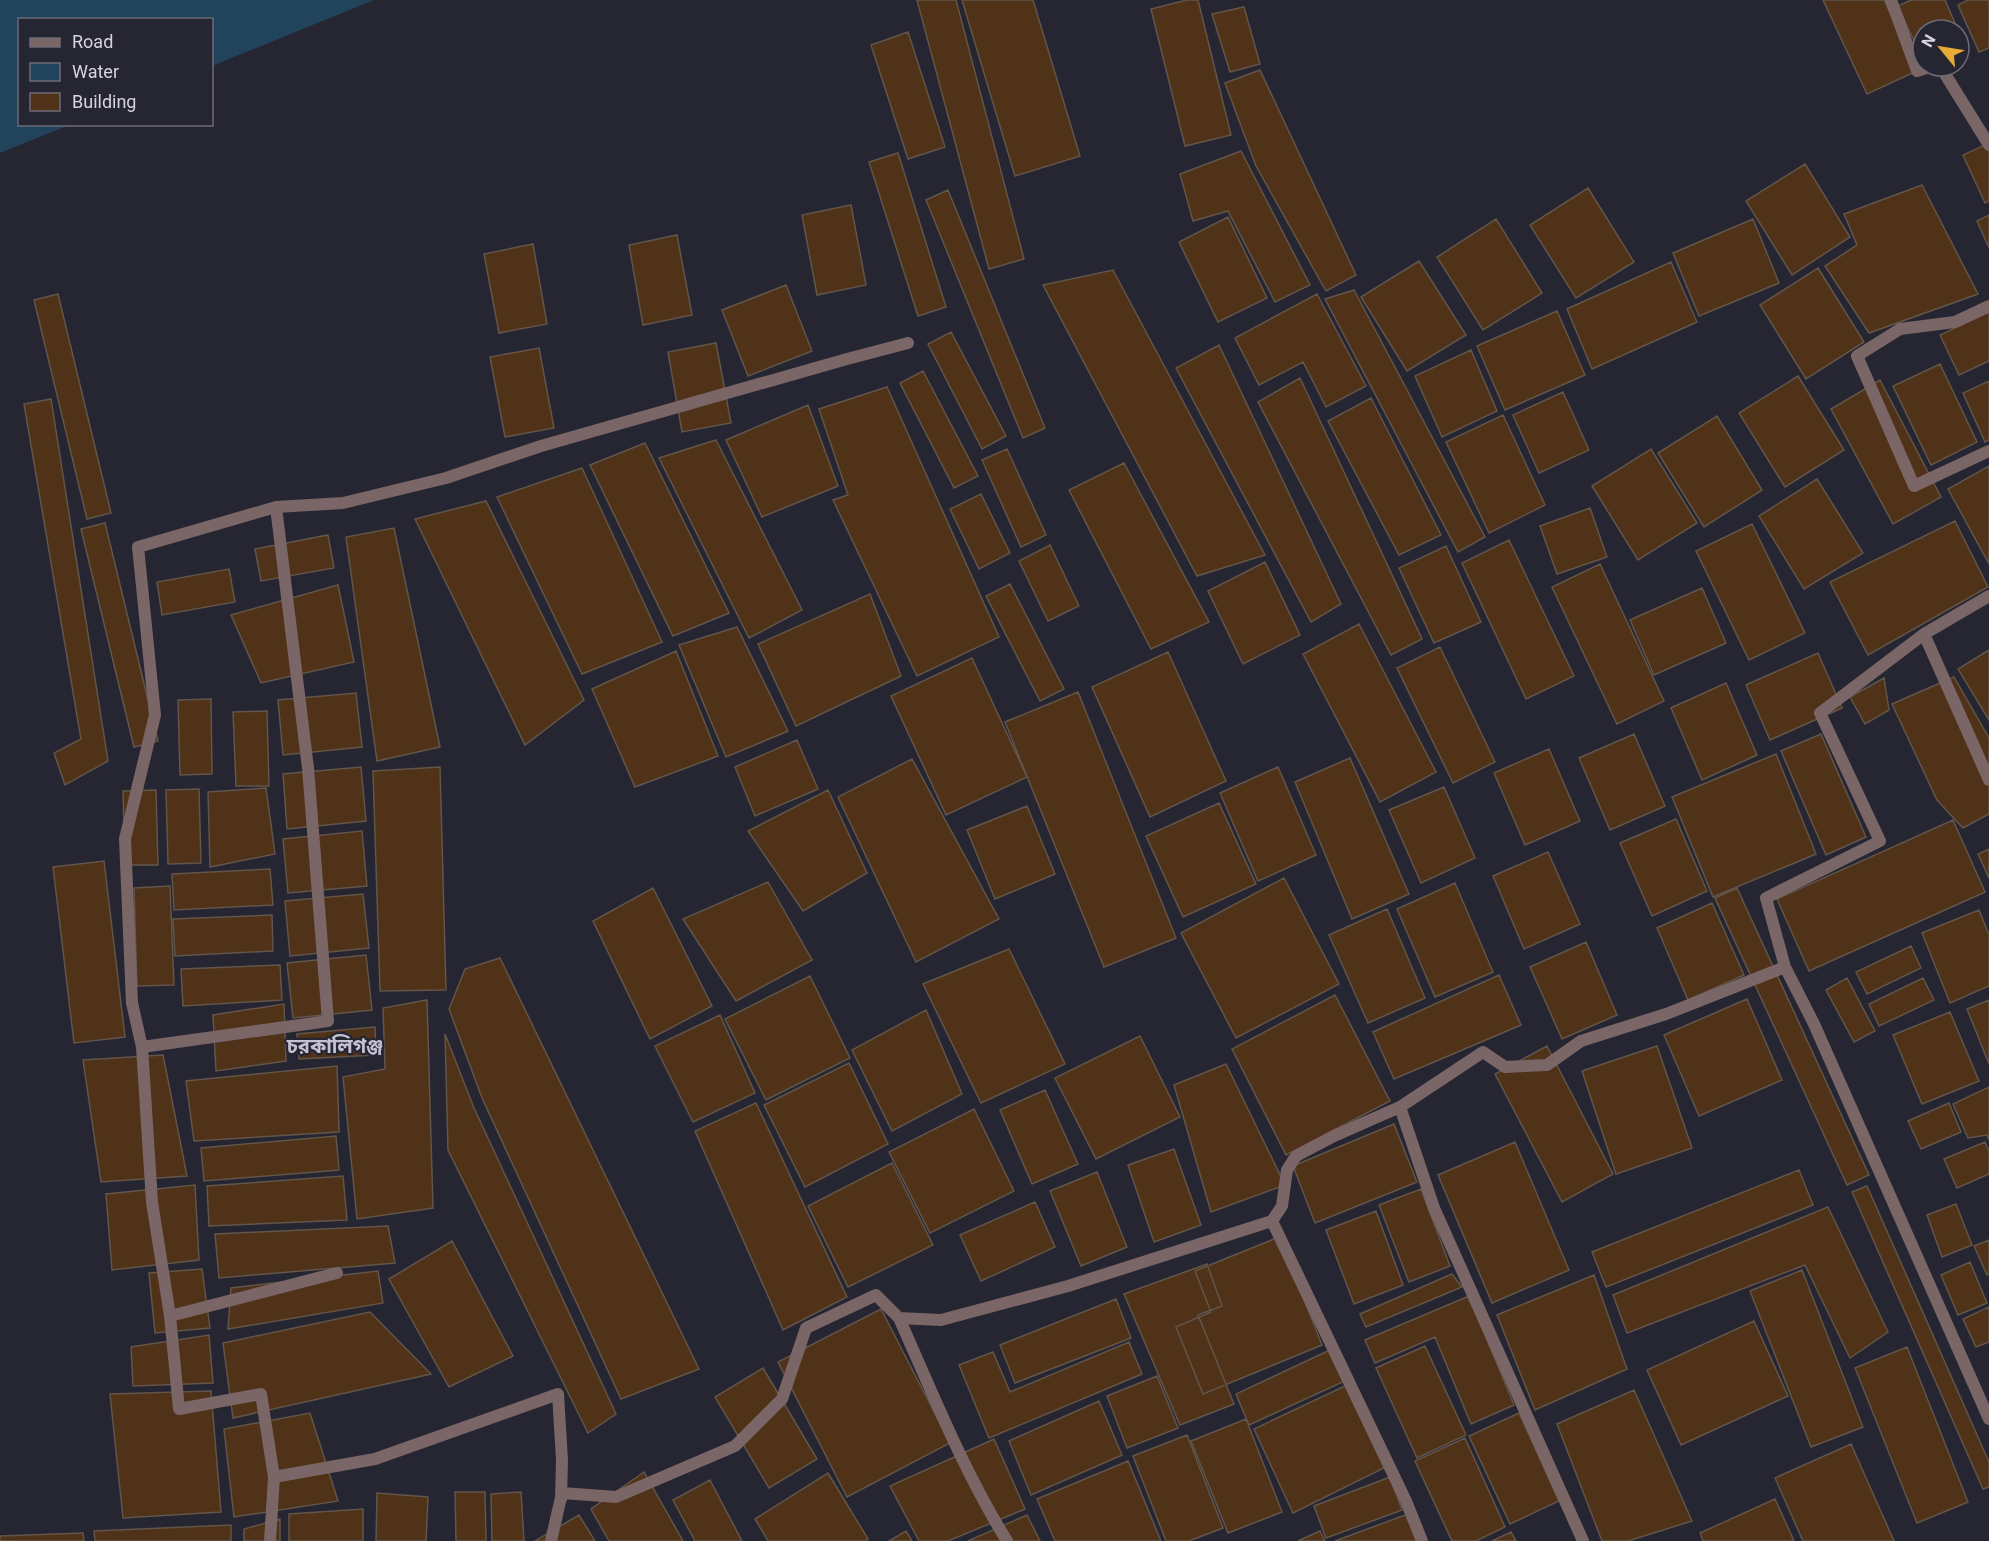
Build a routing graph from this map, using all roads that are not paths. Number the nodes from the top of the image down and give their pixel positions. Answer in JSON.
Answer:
{"nodes":[{"id":1,"x":1891,"y":0,"type":"edge"},
{"id":2,"x":1911,"y":55,"type":"edge"},
{"id":3,"x":1948,"y":78,"type":"edge"},
{"id":4,"x":1989,"y":145,"type":"edge"},
{"id":5,"x":1989,"y":306,"type":"edge"},
{"id":6,"x":908,"y":343,"type":"dead end"},
{"id":7,"x":1989,"y":451,"type":"edge"},
{"id":8,"x":276,"y":507,"type":"junction"},
{"id":9,"x":1989,"y":596,"type":"edge"},
{"id":10,"x":1924,"y":634,"type":"junction"},
{"id":11,"x":1989,"y":780,"type":"edge"},
{"id":12,"x":1785,"y":967,"type":"junction"},
{"id":13,"x":142,"y":1047,"type":"junction"},
{"id":14,"x":1400,"y":1107,"type":"junction"},
{"id":15,"x":1272,"y":1221,"type":"junction"},
{"id":16,"x":337,"y":1273,"type":"dead end"},
{"id":17,"x":170,"y":1316,"type":"junction"},
{"id":18,"x":899,"y":1318,"type":"junction"},
{"id":19,"x":1989,"y":1419,"type":"edge"},
{"id":20,"x":274,"y":1477,"type":"junction"},
{"id":21,"x":562,"y":1493,"type":"junction"},
{"id":22,"x":270,"y":1541,"type":"edge"},
{"id":23,"x":551,"y":1541,"type":"edge"},
{"id":24,"x":1007,"y":1541,"type":"edge"},
{"id":25,"x":1422,"y":1541,"type":"edge"},
{"id":26,"x":1583,"y":1541,"type":"edge"}],
"edges":[{"from":1,"to":2,"type":"street"},
{"from":3,"to":4,"type":"street"},
{"from":5,"to":7,"type":"street"},
{"from":6,"to":8,"type":"street"},
{"from":8,"to":13,"type":"street"},
{"from":8,"to":13,"type":"street"},
{"from":9,"to":10,"type":"street"},
{"from":10,"to":11,"type":"street"},
{"from":10,"to":12,"type":"street"},
{"from":12,"to":14,"type":"street"},
{"from":12,"to":19,"type":"street"},
{"from":13,"to":17,"type":"street"},
{"from":14,"to":15,"type":"street"},
{"from":14,"to":26,"type":"street"},
{"from":15,"to":18,"type":"street"},
{"from":15,"to":25,"type":"street"},
{"from":16,"to":17,"type":"street"},
{"from":17,"to":20,"type":"street"},
{"from":18,"to":21,"type":"street"},
{"from":18,"to":24,"type":"street"},
{"from":20,"to":21,"type":"street"},
{"from":20,"to":22,"type":"street"},
{"from":21,"to":23,"type":"street"}]}
